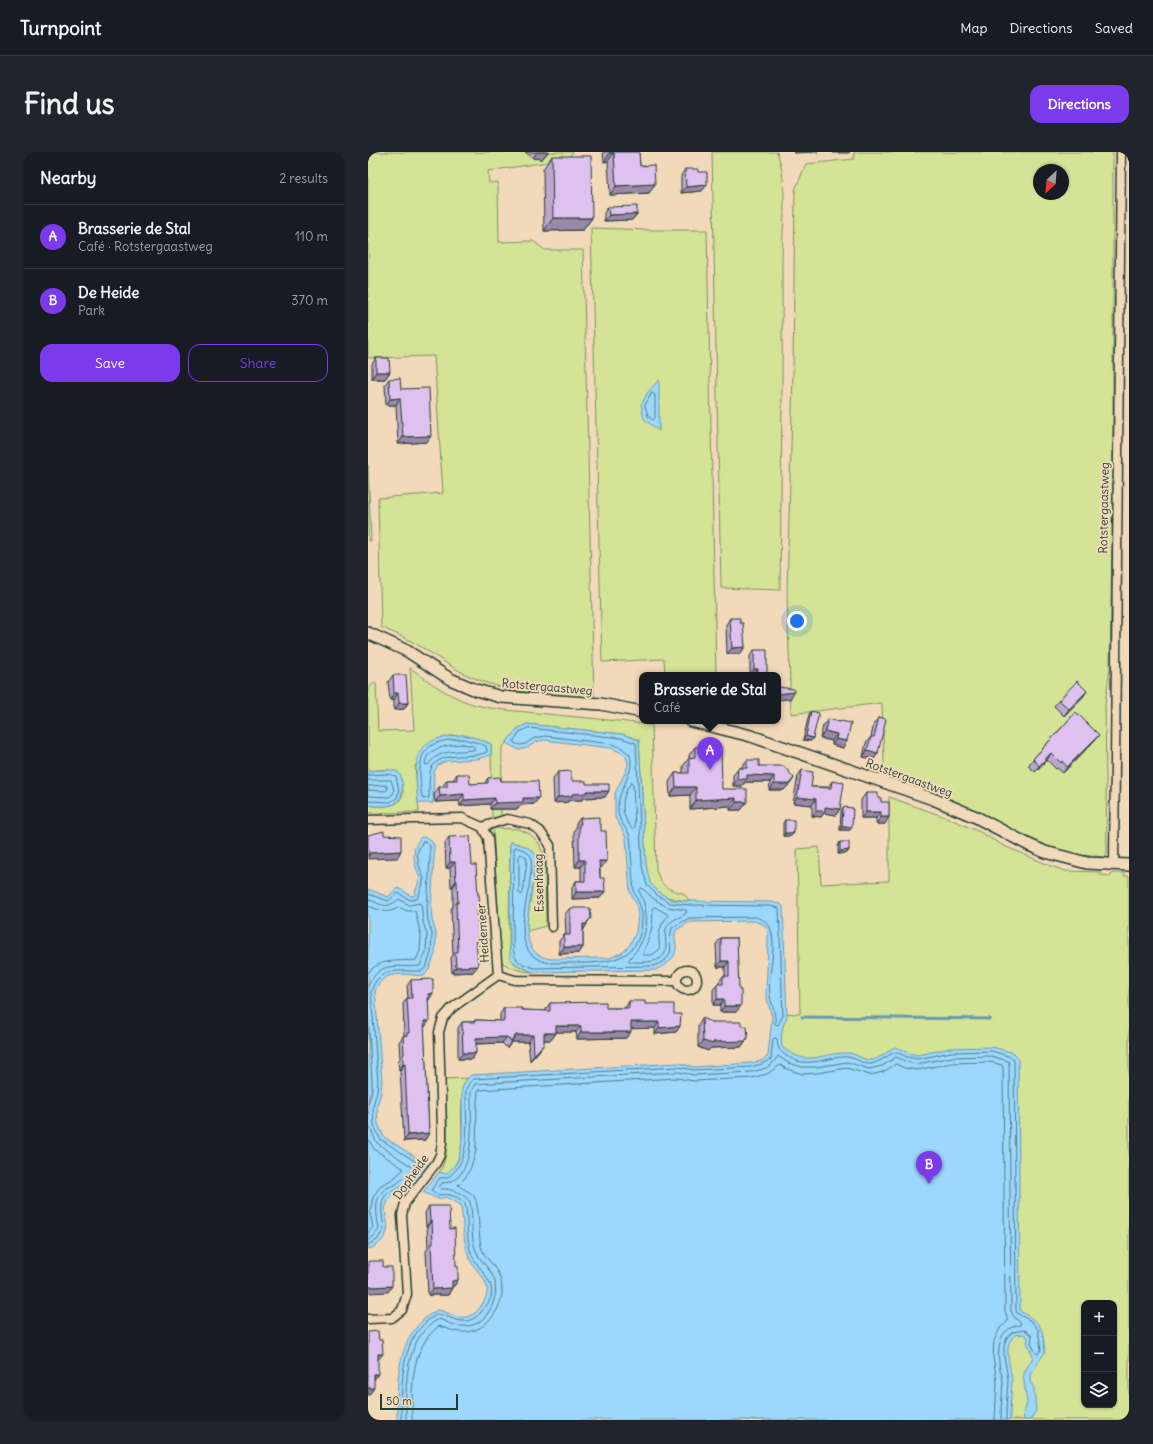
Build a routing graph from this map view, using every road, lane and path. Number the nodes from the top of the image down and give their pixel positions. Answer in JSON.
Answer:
{"nodes":[{"id":1,"x":1121,"y":152,"type":"edge"},
{"id":2,"x":368,"y":634,"type":"edge"},
{"id":3,"x":639,"y":711,"type":"edge"},
{"id":4,"x":703,"y":724,"type":"edge"},
{"id":5,"x":368,"y":820,"type":"edge"},
{"id":6,"x":482,"y":826,"type":"junction"},
{"id":7,"x":1114,"y":864,"type":"junction"},
{"id":8,"x":1129,"y":865,"type":"edge"},
{"id":9,"x":552,"y":927,"type":"dead end"},
{"id":10,"x":498,"y":975,"type":"junction"},
{"id":11,"x":676,"y":981,"type":"dead end"},
{"id":12,"x":368,"y":1319,"type":"edge"}],
"edges":[{"from":1,"to":7,"type":"street","name":"Rotstergaastweg"},
{"from":2,"to":3,"type":"street","name":"Rotstergaastweg"},
{"from":4,"to":7,"type":"street","name":"Rotstergaastweg"},
{"from":5,"to":6,"type":"street"},
{"from":6,"to":9,"type":"street","name":"Essenhaag"},
{"from":6,"to":10,"type":"street","name":"Heidemeer"},
{"from":7,"to":8,"type":"street","name":"Rotstergaastweg"},
{"from":10,"to":11,"type":"street","name":"Heidemeer"},
{"from":10,"to":12,"type":"street","name":"Dopheide"}]}
